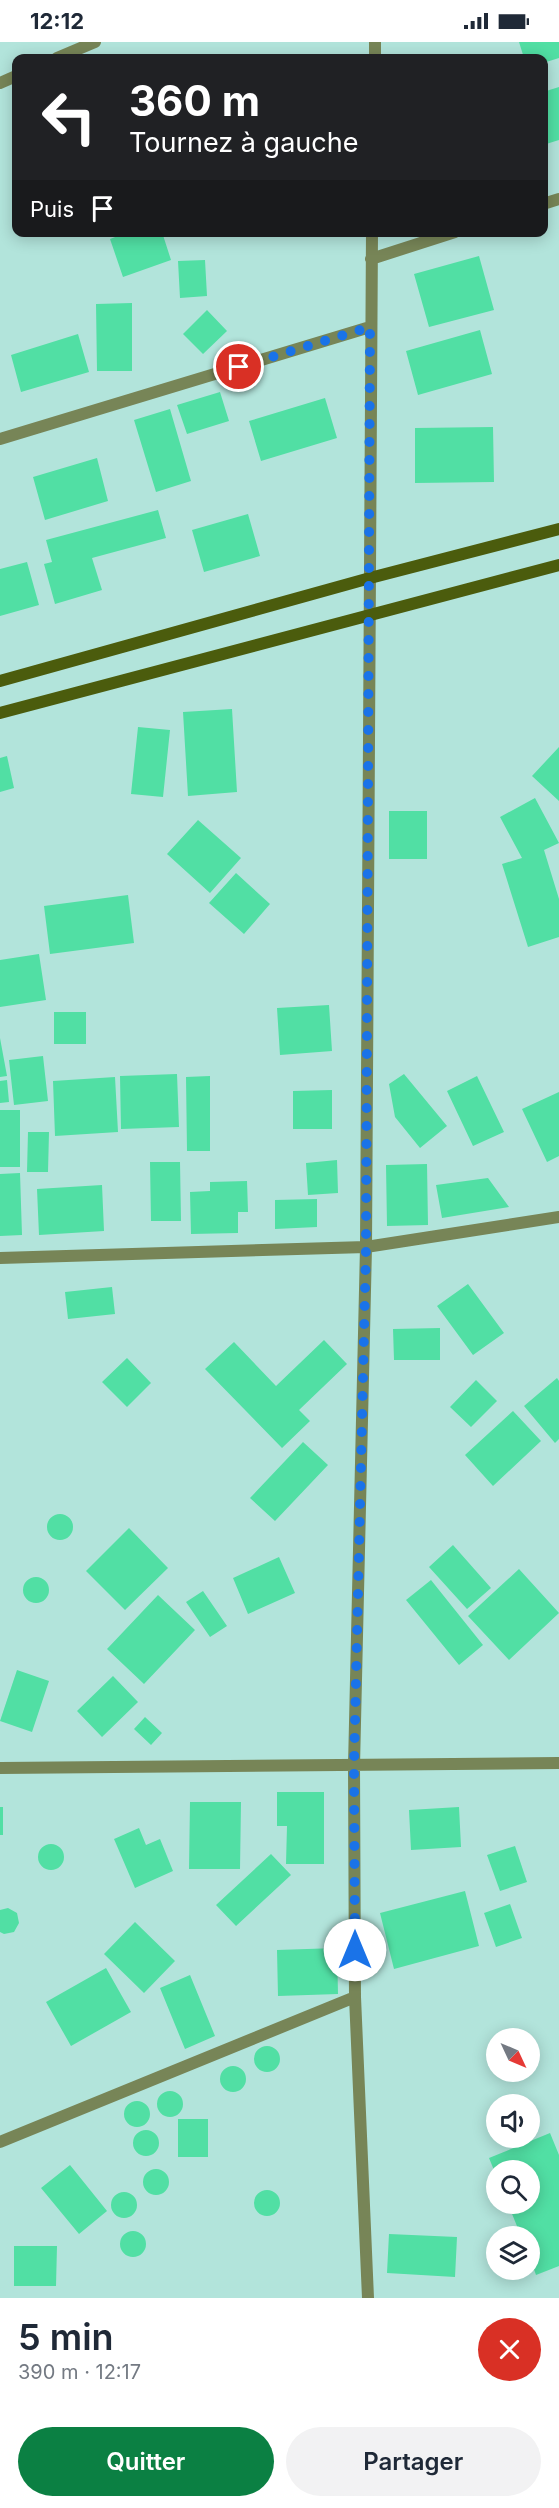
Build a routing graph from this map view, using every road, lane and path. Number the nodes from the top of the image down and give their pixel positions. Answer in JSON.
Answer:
{"nodes":[{"id":1,"x":95,"y":42,"type":"edge"},
{"id":2,"x":66,"y":54,"type":"edge"},
{"id":3,"x":372,"y":237,"type":"edge"},
{"id":4,"x":439,"y":237,"type":"edge"},
{"id":5,"x":371,"y":259,"type":"junction"},
{"id":6,"x":370,"y":327,"type":"junction"},
{"id":7,"x":0,"y":439,"type":"edge"},
{"id":8,"x":559,"y":529,"type":"edge"},
{"id":9,"x":559,"y":565,"type":"edge"},
{"id":10,"x":370,"y":578,"type":"junction"},
{"id":11,"x":370,"y":615,"type":"junction"},
{"id":12,"x":0,"y":681,"type":"edge"},
{"id":13,"x":0,"y":713,"type":"edge"},
{"id":14,"x":559,"y":1217,"type":"edge"},
{"id":15,"x":366,"y":1247,"type":"junction"},
{"id":16,"x":0,"y":1258,"type":"edge"},
{"id":17,"x":559,"y":1763,"type":"edge"},
{"id":18,"x":354,"y":1766,"type":"junction"},
{"id":19,"x":0,"y":1768,"type":"edge"},
{"id":20,"x":355,"y":1997,"type":"junction"},
{"id":21,"x":0,"y":2142,"type":"edge"},
{"id":22,"x":368,"y":2298,"type":"edge"}],
"edges":[{"from":1,"to":2,"type":"street"},
{"from":3,"to":5,"type":"street"},
{"from":4,"to":5,"type":"street"},
{"from":5,"to":6,"type":"street"},
{"from":6,"to":7,"type":"street"},
{"from":6,"to":10,"type":"street"},
{"from":8,"to":10,"type":"main road"},
{"from":9,"to":11,"type":"main road"},
{"from":10,"to":11,"type":"street"},
{"from":10,"to":12,"type":"main road"},
{"from":11,"to":13,"type":"main road"},
{"from":11,"to":15,"type":"street"},
{"from":14,"to":15,"type":"street"},
{"from":15,"to":16,"type":"street"},
{"from":15,"to":18,"type":"street"},
{"from":17,"to":18,"type":"street"},
{"from":18,"to":19,"type":"street"},
{"from":18,"to":20,"type":"street"},
{"from":20,"to":21,"type":"street"},
{"from":20,"to":22,"type":"street"}]}
